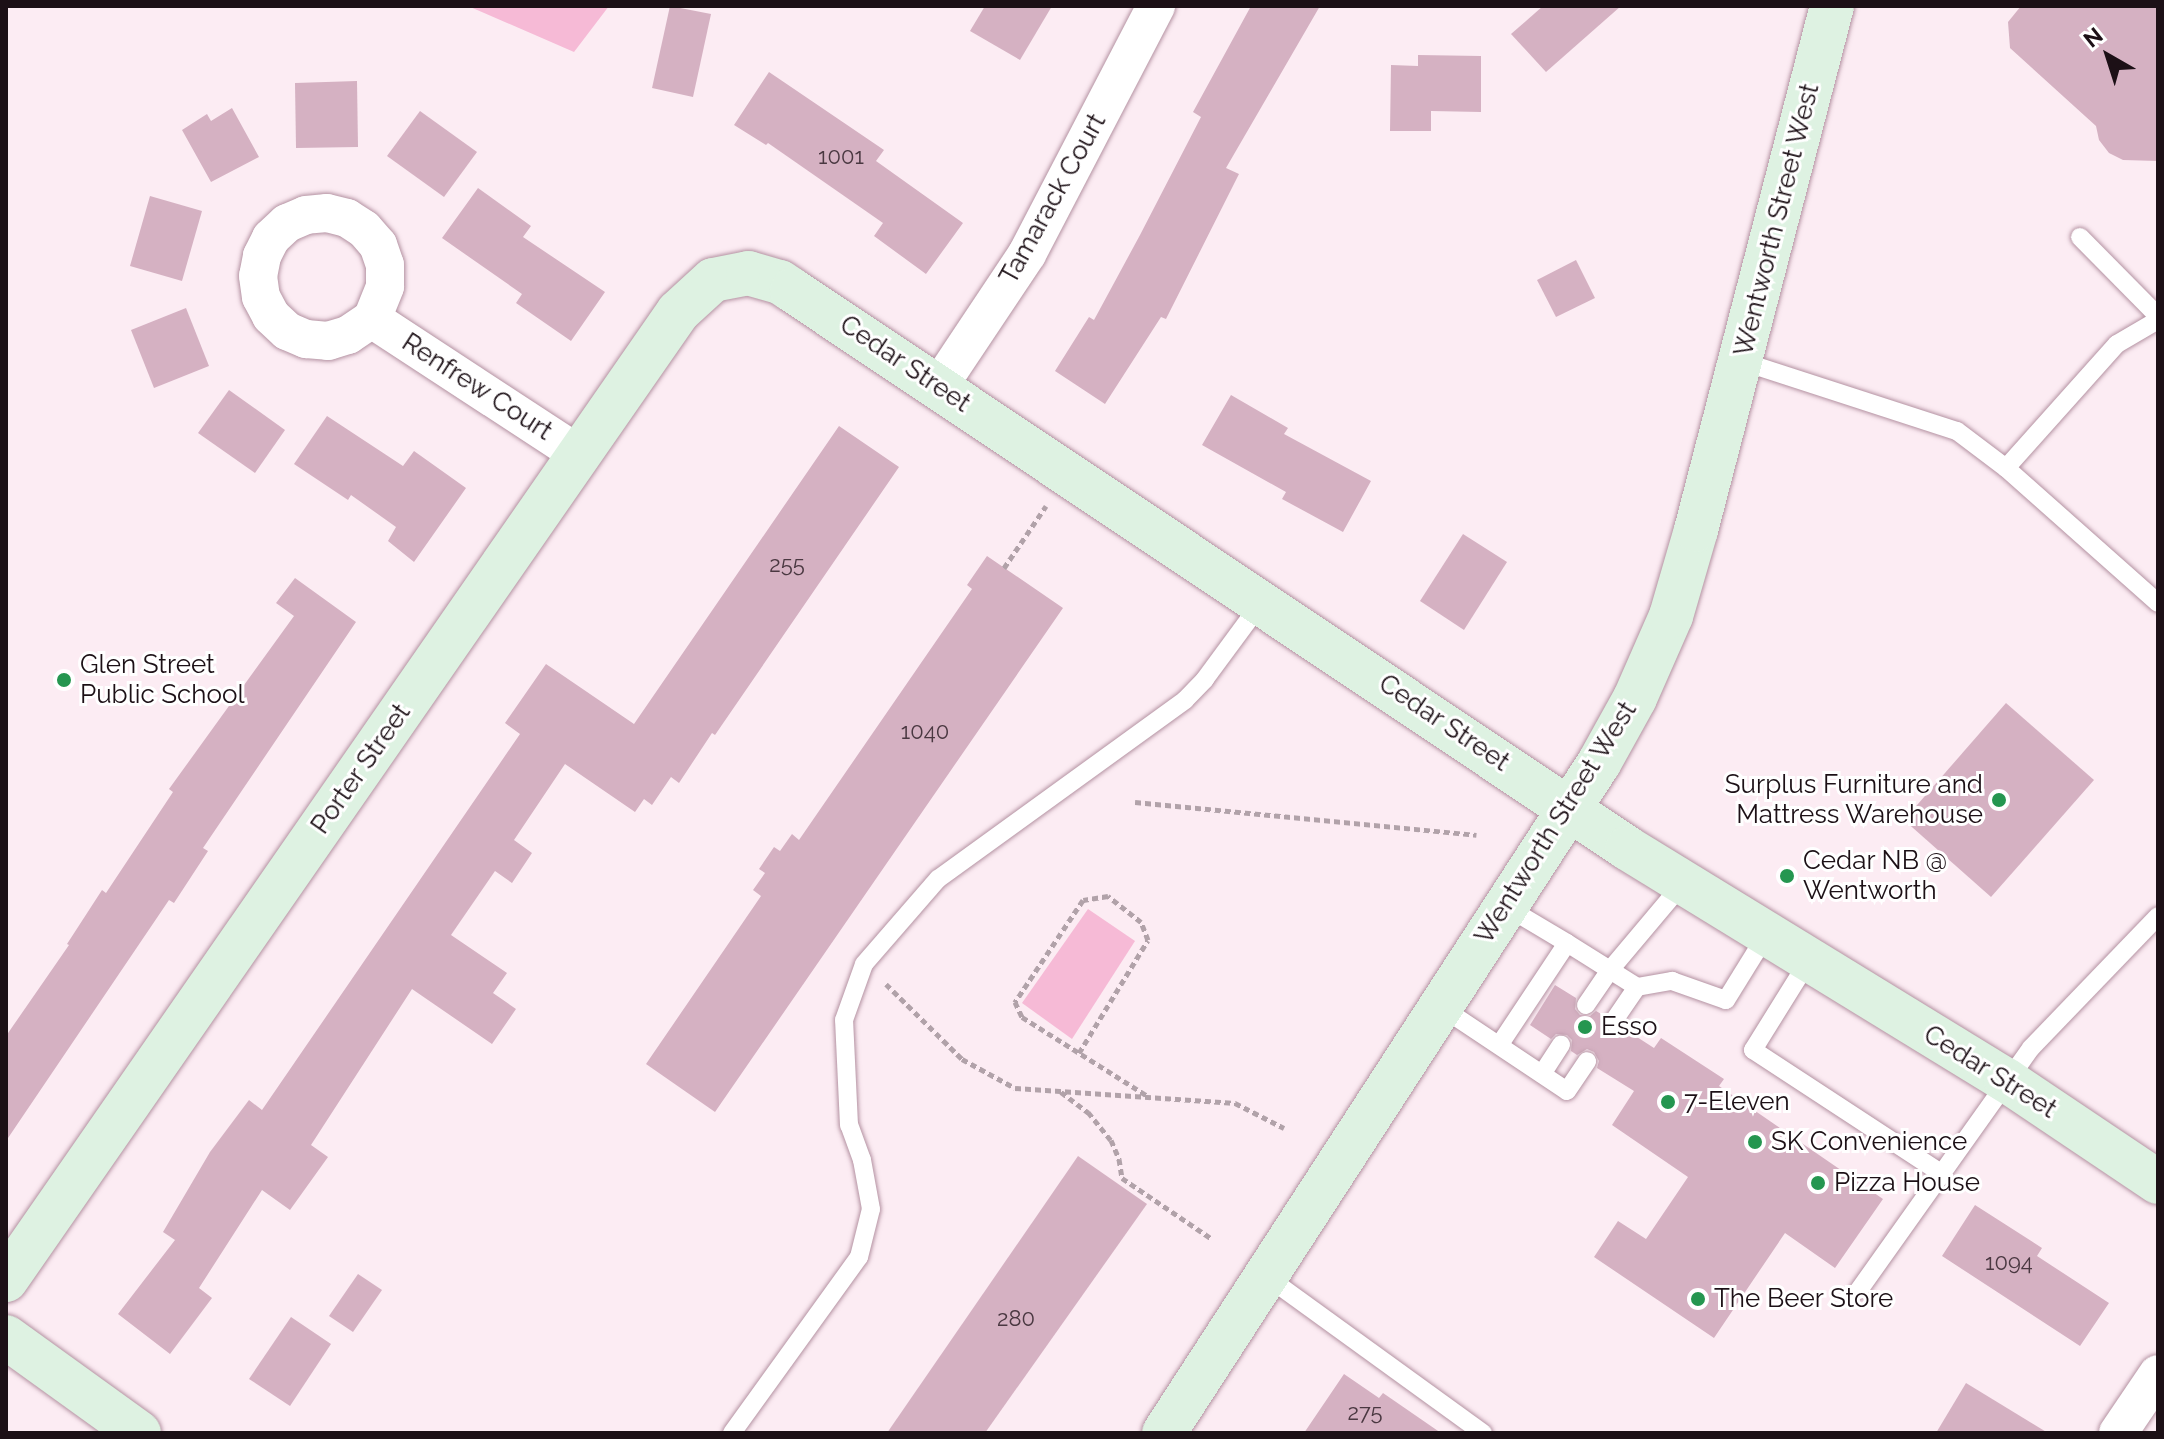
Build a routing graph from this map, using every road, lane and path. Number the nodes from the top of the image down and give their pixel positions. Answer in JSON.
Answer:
{"nodes":[{"id":1,"x":1156,"y":6,"type":"edge"},
{"id":2,"x":1832,"y":6,"type":"edge"},
{"id":3,"x":2080,"y":237,"type":"dead end"},
{"id":4,"x":730,"y":275,"type":"joint"},
{"id":5,"x":2158,"y":318,"type":"edge"},
{"id":6,"x":372,"y":319,"type":"dead end"},
{"id":7,"x":1741,"y":361,"type":"junction"},
{"id":8,"x":939,"y":386,"type":"junction"},
{"id":9,"x":581,"y":456,"type":"junction"},
{"id":10,"x":2006,"y":468,"type":"junction"},
{"id":11,"x":1046,"y":505,"type":"dead end"},
{"id":12,"x":1004,"y":568,"type":"dead end"},
{"id":13,"x":1262,"y":601,"type":"junction"},
{"id":14,"x":2158,"y":603,"type":"edge"},
{"id":15,"x":1135,"y":802,"type":"dead end"},
{"id":16,"x":1569,"y":808,"type":"junction"},
{"id":17,"x":1476,"y":835,"type":"dead end"},
{"id":18,"x":1684,"y":882,"type":"junction"},
{"id":19,"x":1505,"y":906,"type":"junction"},
{"id":20,"x":2158,"y":916,"type":"edge"},
{"id":21,"x":1767,"y":934,"type":"junction"},
{"id":22,"x":1567,"y":943,"type":"junction"},
{"id":23,"x":1809,"y":960,"type":"junction"},
{"id":24,"x":864,"y":964,"type":"junction"},
{"id":25,"x":1610,"y":970,"type":"junction"},
{"id":26,"x":1637,"y":987,"type":"junction"},
{"id":27,"x":1586,"y":1005,"type":"dead end"},
{"id":28,"x":1441,"y":1007,"type":"junction"},
{"id":29,"x":1613,"y":1022,"type":"dead end"},
{"id":30,"x":1500,"y":1044,"type":"junction"},
{"id":31,"x":1561,"y":1045,"type":"dead end"},
{"id":32,"x":1079,"y":1053,"type":"junction"},
{"id":33,"x":1587,"y":1061,"type":"dead end"},
{"id":34,"x":1542,"y":1074,"type":"junction"},
{"id":35,"x":2006,"y":1080,"type":"junction"},
{"id":36,"x":1060,"y":1091,"type":"junction"},
{"id":37,"x":1149,"y":1097,"type":"junction"},
{"id":38,"x":1284,"y":1128,"type":"dead end"},
{"id":39,"x":1941,"y":1173,"type":"junction"},
{"id":40,"x":2158,"y":1182,"type":"edge"},
{"id":41,"x":1212,"y":1239,"type":"dead end"},
{"id":42,"x":1266,"y":1276,"type":"junction"},
{"id":43,"x":6,"y":1280,"type":"edge"},
{"id":44,"x":1859,"y":1290,"type":"dead end"},
{"id":45,"x":6,"y":1337,"type":"edge"},
{"id":46,"x":2158,"y":1374,"type":"edge"},
{"id":47,"x":139,"y":1433,"type":"edge"},
{"id":48,"x":732,"y":1433,"type":"edge"},
{"id":49,"x":1164,"y":1433,"type":"edge"},
{"id":50,"x":1483,"y":1433,"type":"edge"},
{"id":51,"x":2118,"y":1433,"type":"edge"}],
"edges":[{"from":1,"to":8,"type":"street","name":"Tamarack Court"},
{"from":2,"to":7,"type":"street","name":"Wentworth Street West"},
{"from":3,"to":5,"type":"lane"},
{"from":4,"to":8,"type":"street","name":"Cedar Street"},
{"from":4,"to":9,"type":"street","name":"Porter Street"},
{"from":5,"to":10,"type":"lane"},
{"from":6,"to":9,"type":"street","name":"Renfrew Court"},
{"from":7,"to":10,"type":"lane"},
{"from":7,"to":16,"type":"street","name":"Wentworth Street West"},
{"from":8,"to":13,"type":"street","name":"Cedar Street"},
{"from":9,"to":43,"type":"street","name":"Porter Street"},
{"from":10,"to":14,"type":"lane"},
{"from":11,"to":12,"type":"path"},
{"from":13,"to":16,"type":"street","name":"Cedar Street"},
{"from":13,"to":24,"type":"lane"},
{"from":15,"to":17,"type":"path"},
{"from":16,"to":18,"type":"street","name":"Cedar Street"},
{"from":16,"to":19,"type":"street","name":"Wentworth Street West"},
{"from":18,"to":21,"type":"street","name":"Cedar Street"},
{"from":18,"to":25,"type":"lane"},
{"from":19,"to":22,"type":"lane"},
{"from":19,"to":28,"type":"street","name":"Wentworth Street West"},
{"from":20,"to":35,"type":"lane"},
{"from":21,"to":23,"type":"street","name":"Cedar Street"},
{"from":21,"to":26,"type":"lane"},
{"from":22,"to":25,"type":"lane"},
{"from":22,"to":30,"type":"lane"},
{"from":23,"to":35,"type":"street","name":"Cedar Street"},
{"from":23,"to":39,"type":"lane"},
{"from":24,"to":36,"type":"path"},
{"from":24,"to":48,"type":"lane"},
{"from":25,"to":26,"type":"lane"},
{"from":25,"to":27,"type":"lane"},
{"from":26,"to":29,"type":"lane"},
{"from":28,"to":30,"type":"lane"},
{"from":28,"to":42,"type":"street","name":"Wentworth Street West"},
{"from":30,"to":34,"type":"lane"},
{"from":31,"to":34,"type":"lane"},
{"from":32,"to":32,"type":"path"},
{"from":32,"to":37,"type":"path"},
{"from":33,"to":34,"type":"lane"},
{"from":35,"to":39,"type":"lane"},
{"from":35,"to":40,"type":"street","name":"Cedar Street"},
{"from":36,"to":37,"type":"path"},
{"from":36,"to":41,"type":"path"},
{"from":37,"to":38,"type":"path"},
{"from":39,"to":44,"type":"lane"},
{"from":42,"to":49,"type":"street","name":"Wentworth Street West"},
{"from":42,"to":50,"type":"lane"},
{"from":45,"to":47,"type":"street"},
{"from":46,"to":51,"type":"street"}]}
